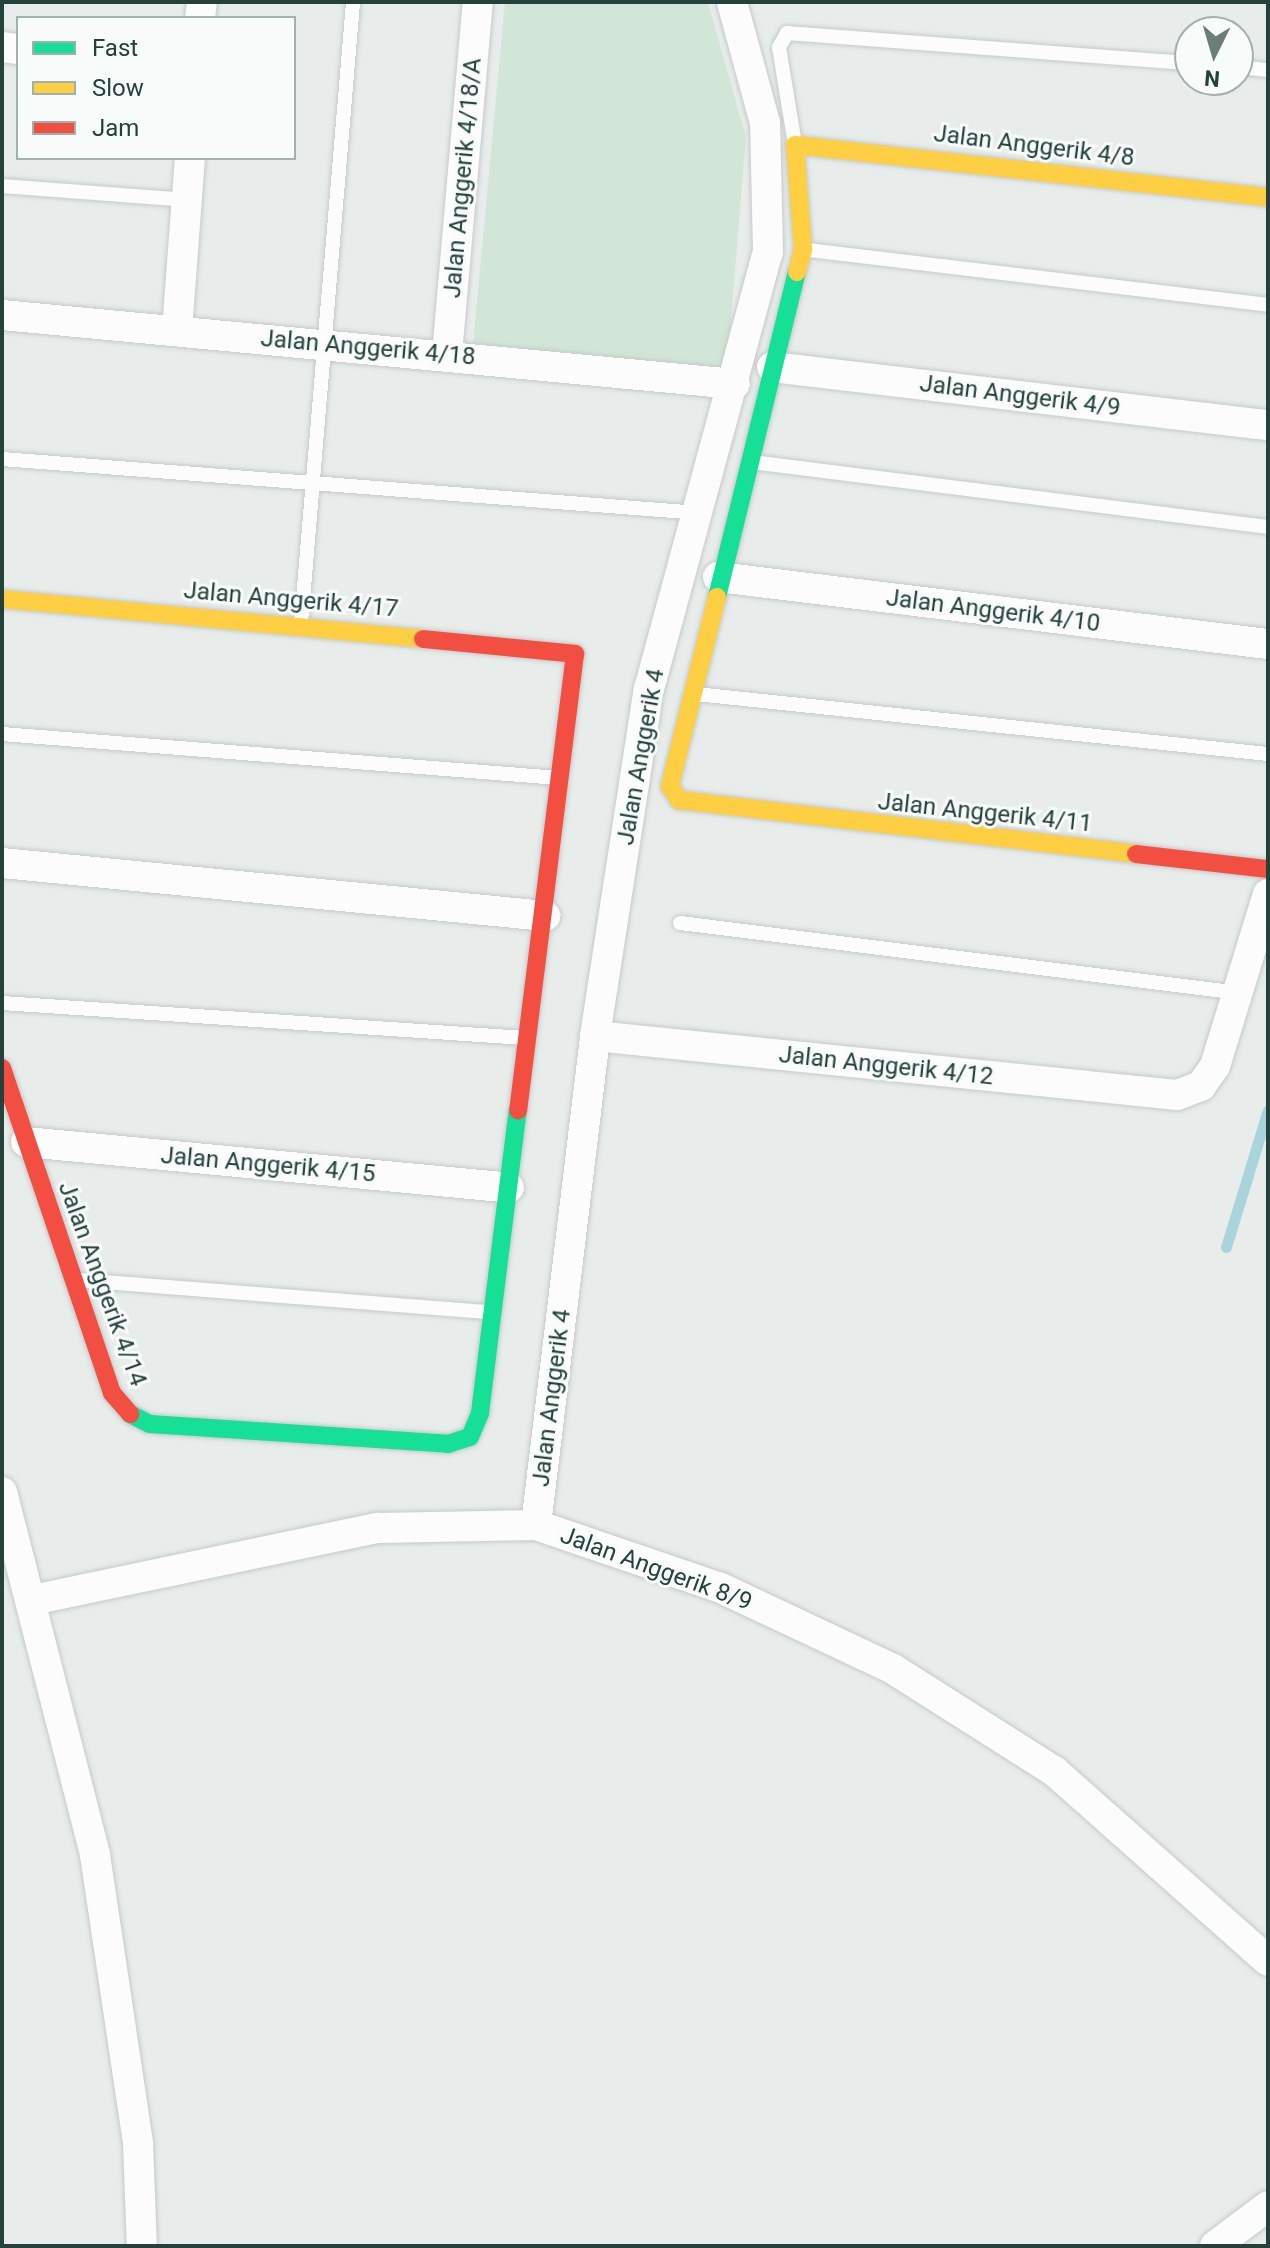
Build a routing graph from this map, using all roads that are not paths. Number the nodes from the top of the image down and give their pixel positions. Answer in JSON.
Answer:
{"nodes":[{"id":1,"x":353,"y":2,"type":"edge"},
{"id":2,"x":478,"y":2,"type":"edge"},
{"id":3,"x":732,"y":2,"type":"edge"},
{"id":4,"x":1174,"y":62,"type":"edge"},
{"id":5,"x":795,"y":145,"type":"junction"},
{"id":6,"x":190,"y":160,"type":"edge"},
{"id":7,"x":2,"y":186,"type":"edge"},
{"id":8,"x":1268,"y":197,"type":"edge"},
{"id":9,"x":187,"y":200,"type":"junction"},
{"id":10,"x":803,"y":249,"type":"junction"},
{"id":11,"x":1268,"y":305,"type":"edge"},
{"id":12,"x":2,"y":315,"type":"edge"},
{"id":13,"x":177,"y":330,"type":"junction"},
{"id":14,"x":327,"y":344,"type":"junction"},
{"id":15,"x":447,"y":354,"type":"junction"},
{"id":16,"x":772,"y":367,"type":"junction"},
{"id":17,"x":735,"y":384,"type":"junction"},
{"id":18,"x":1268,"y":425,"type":"edge"},
{"id":19,"x":2,"y":459,"type":"edge"},
{"id":20,"x":750,"y":462,"type":"junction"},
{"id":21,"x":314,"y":483,"type":"junction"},
{"id":22,"x":699,"y":513,"type":"junction"},
{"id":23,"x":1268,"y":527,"type":"edge"},
{"id":24,"x":718,"y":577,"type":"junction"},
{"id":25,"x":2,"y":599,"type":"edge"},
{"id":26,"x":301,"y":625,"type":"junction"},
{"id":27,"x":1268,"y":644,"type":"edge"},
{"id":28,"x":688,"y":693,"type":"junction"},
{"id":29,"x":2,"y":734,"type":"edge"},
{"id":30,"x":1268,"y":754,"type":"edge"},
{"id":31,"x":562,"y":779,"type":"junction"},
{"id":32,"x":2,"y":863,"type":"edge"},
{"id":33,"x":1268,"y":869,"type":"edge"},
{"id":34,"x":1268,"y":894,"type":"edge"},
{"id":35,"x":545,"y":916,"type":"junction"},
{"id":36,"x":680,"y":923,"type":"dead end"},
{"id":37,"x":1241,"y":993,"type":"junction"},
{"id":38,"x":2,"y":1003,"type":"edge"},
{"id":39,"x":595,"y":1036,"type":"junction"},
{"id":40,"x":529,"y":1039,"type":"junction"},
{"id":41,"x":2,"y":1068,"type":"edge"},
{"id":42,"x":26,"y":1142,"type":"junction"},
{"id":43,"x":509,"y":1188,"type":"junction"},
{"id":44,"x":73,"y":1280,"type":"junction"},
{"id":45,"x":494,"y":1312,"type":"junction"},
{"id":46,"x":2,"y":1492,"type":"edge"},
{"id":47,"x":536,"y":1525,"type":"junction"},
{"id":48,"x":32,"y":1600,"type":"junction"},
{"id":49,"x":1268,"y":1961,"type":"edge"},
{"id":50,"x":1268,"y":2206,"type":"edge"},
{"id":51,"x":142,"y":2246,"type":"edge"},
{"id":52,"x":1215,"y":2246,"type":"edge"}],
"edges":[{"from":1,"to":14,"type":"lane"},
{"from":2,"to":15,"type":"street","name":"Jalan Anggerik 4/18/A"},
{"from":3,"to":17,"type":"street","name":"Jalan Anggerik 4"},
{"from":4,"to":5,"type":"lane"},
{"from":5,"to":8,"type":"street","name":"Jalan Anggerik 4/8"},
{"from":5,"to":10,"type":"street"},
{"from":6,"to":9,"type":"street"},
{"from":7,"to":9,"type":"lane"},
{"from":9,"to":13,"type":"street"},
{"from":10,"to":11,"type":"lane"},
{"from":10,"to":16,"type":"street"},
{"from":12,"to":13,"type":"street","name":"Jalan Anggerik 4/18"},
{"from":13,"to":14,"type":"street","name":"Jalan Anggerik 4/18"},
{"from":14,"to":15,"type":"street","name":"Jalan Anggerik 4/18"},
{"from":14,"to":21,"type":"lane"},
{"from":15,"to":17,"type":"street","name":"Jalan Anggerik 4/18"},
{"from":16,"to":18,"type":"street","name":"Jalan Anggerik 4/9"},
{"from":16,"to":20,"type":"street"},
{"from":17,"to":22,"type":"street","name":"Jalan Anggerik 4"},
{"from":19,"to":21,"type":"lane"},
{"from":20,"to":23,"type":"lane"},
{"from":20,"to":24,"type":"street"},
{"from":21,"to":22,"type":"lane"},
{"from":21,"to":26,"type":"lane"},
{"from":22,"to":39,"type":"street","name":"Jalan Anggerik 4"},
{"from":24,"to":27,"type":"street","name":"Jalan Anggerik 4/10"},
{"from":24,"to":28,"type":"street"},
{"from":25,"to":26,"type":"street","name":"Jalan Anggerik 4/17"},
{"from":26,"to":31,"type":"street","name":"Jalan Anggerik 4/17"},
{"from":28,"to":30,"type":"lane"},
{"from":28,"to":33,"type":"street","name":"Jalan Anggerik 4/11"},
{"from":29,"to":31,"type":"lane"},
{"from":31,"to":35,"type":"street"},
{"from":32,"to":35,"type":"street"},
{"from":34,"to":37,"type":"street"},
{"from":35,"to":40,"type":"street"},
{"from":36,"to":37,"type":"lane"},
{"from":37,"to":39,"type":"street","name":"Jalan Anggerik 4/12"},
{"from":38,"to":40,"type":"lane"},
{"from":39,"to":47,"type":"street","name":"Jalan Anggerik 4"},
{"from":40,"to":43,"type":"street"},
{"from":41,"to":42,"type":"street","name":"Jalan Anggerik 4/14"},
{"from":42,"to":43,"type":"street","name":"Jalan Anggerik 4/15"},
{"from":42,"to":44,"type":"street","name":"Jalan Anggerik 4/14"},
{"from":43,"to":45,"type":"street"},
{"from":44,"to":45,"type":"lane"},
{"from":44,"to":45,"type":"street","name":"Jalan Anggerik 4/14"},
{"from":46,"to":48,"type":"street"},
{"from":47,"to":48,"type":"street","name":"Jalan Anggerik 8/9"},
{"from":47,"to":49,"type":"street","name":"Jalan Anggerik 8/9"},
{"from":48,"to":51,"type":"street"},
{"from":50,"to":52,"type":"street"}]}
